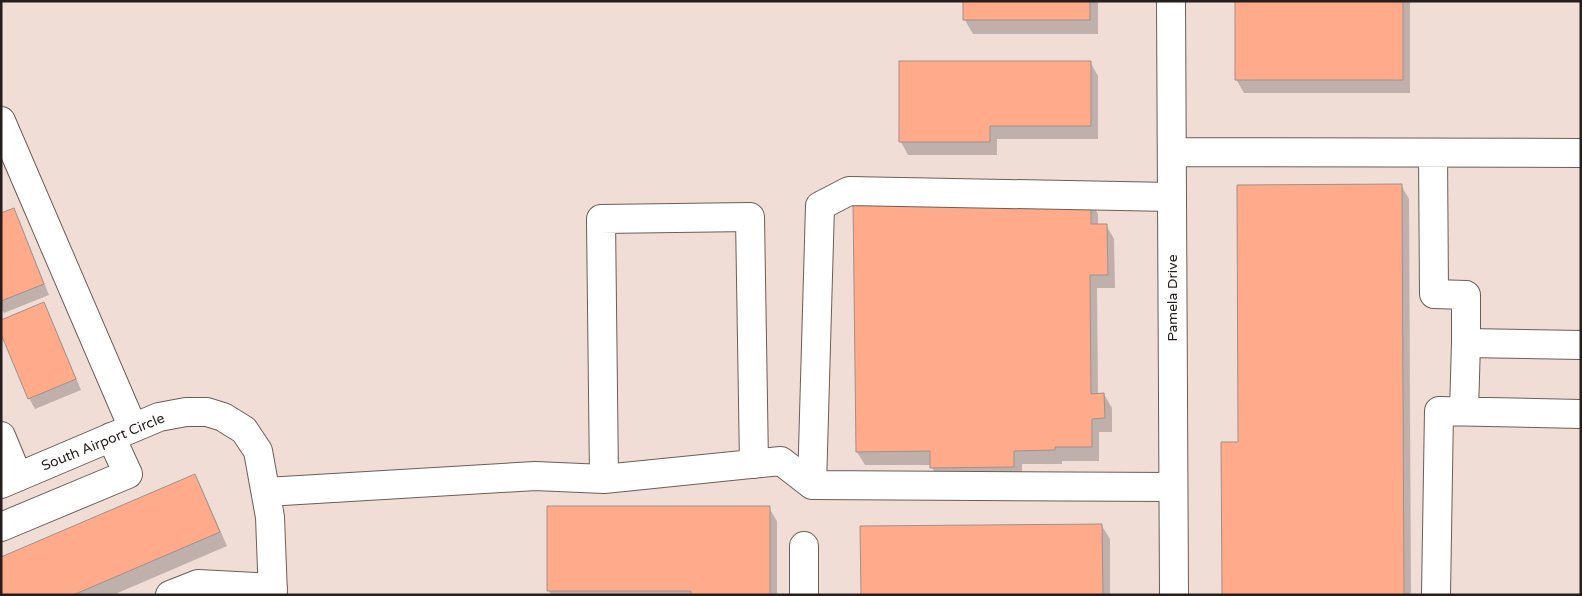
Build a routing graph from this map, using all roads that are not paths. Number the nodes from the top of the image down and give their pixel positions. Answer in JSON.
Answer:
{"nodes":[{"id":1,"x":1171,"y":1,"type":"edge"},
{"id":2,"x":1,"y":121,"type":"edge"},
{"id":3,"x":1172,"y":152,"type":"junction"},
{"id":4,"x":1433,"y":153,"type":"junction"},
{"id":5,"x":1581,"y":153,"type":"edge"},
{"id":6,"x":1172,"y":197,"type":"junction"},
{"id":7,"x":1466,"y":343,"type":"junction"},
{"id":8,"x":1581,"y":345,"type":"edge"},
{"id":9,"x":1464,"y":410,"type":"junction"},
{"id":10,"x":1581,"y":414,"type":"edge"},
{"id":11,"x":122,"y":433,"type":"junction"},
{"id":12,"x":1,"y":436,"type":"edge"},
{"id":13,"x":754,"y":464,"type":"junction"},
{"id":14,"x":604,"y":479,"type":"junction"},
{"id":15,"x":10,"y":480,"type":"edge"},
{"id":16,"x":812,"y":485,"type":"junction"},
{"id":17,"x":1173,"y":488,"type":"junction"},
{"id":18,"x":266,"y":492,"type":"junction"},
{"id":19,"x":1,"y":527,"type":"edge"},
{"id":20,"x":804,"y":546,"type":"dead end"},
{"id":21,"x":226,"y":590,"type":"edge"},
{"id":22,"x":273,"y":592,"type":"edge"},
{"id":23,"x":170,"y":595,"type":"edge"},
{"id":24,"x":804,"y":595,"type":"edge"},
{"id":25,"x":1174,"y":595,"type":"edge"},
{"id":26,"x":1436,"y":595,"type":"edge"}],
"edges":[{"from":1,"to":3,"type":"street","name":"Pamela Drive"},
{"from":2,"to":11,"type":"street"},
{"from":3,"to":4,"type":"street"},
{"from":3,"to":6,"type":"street","name":"Pamela Drive"},
{"from":4,"to":5,"type":"street"},
{"from":4,"to":7,"type":"street"},
{"from":6,"to":16,"type":"street"},
{"from":6,"to":17,"type":"street","name":"Pamela Drive"},
{"from":7,"to":8,"type":"street"},
{"from":7,"to":9,"type":"street"},
{"from":9,"to":10,"type":"street"},
{"from":9,"to":26,"type":"street"},
{"from":11,"to":15,"type":"street","name":"South Airport Circle"},
{"from":11,"to":18,"type":"street","name":"South Airport Circle"},
{"from":11,"to":19,"type":"street"},
{"from":12,"to":15,"type":"street"},
{"from":13,"to":14,"type":"street"},
{"from":13,"to":14,"type":"street"},
{"from":13,"to":16,"type":"street"},
{"from":14,"to":18,"type":"street"},
{"from":16,"to":17,"type":"street"},
{"from":17,"to":25,"type":"street","name":"Pamela Drive"},
{"from":18,"to":22,"type":"street","name":"South Airport Circle"},
{"from":20,"to":24,"type":"street"},
{"from":21,"to":22,"type":"street"},
{"from":21,"to":23,"type":"street"}]}
